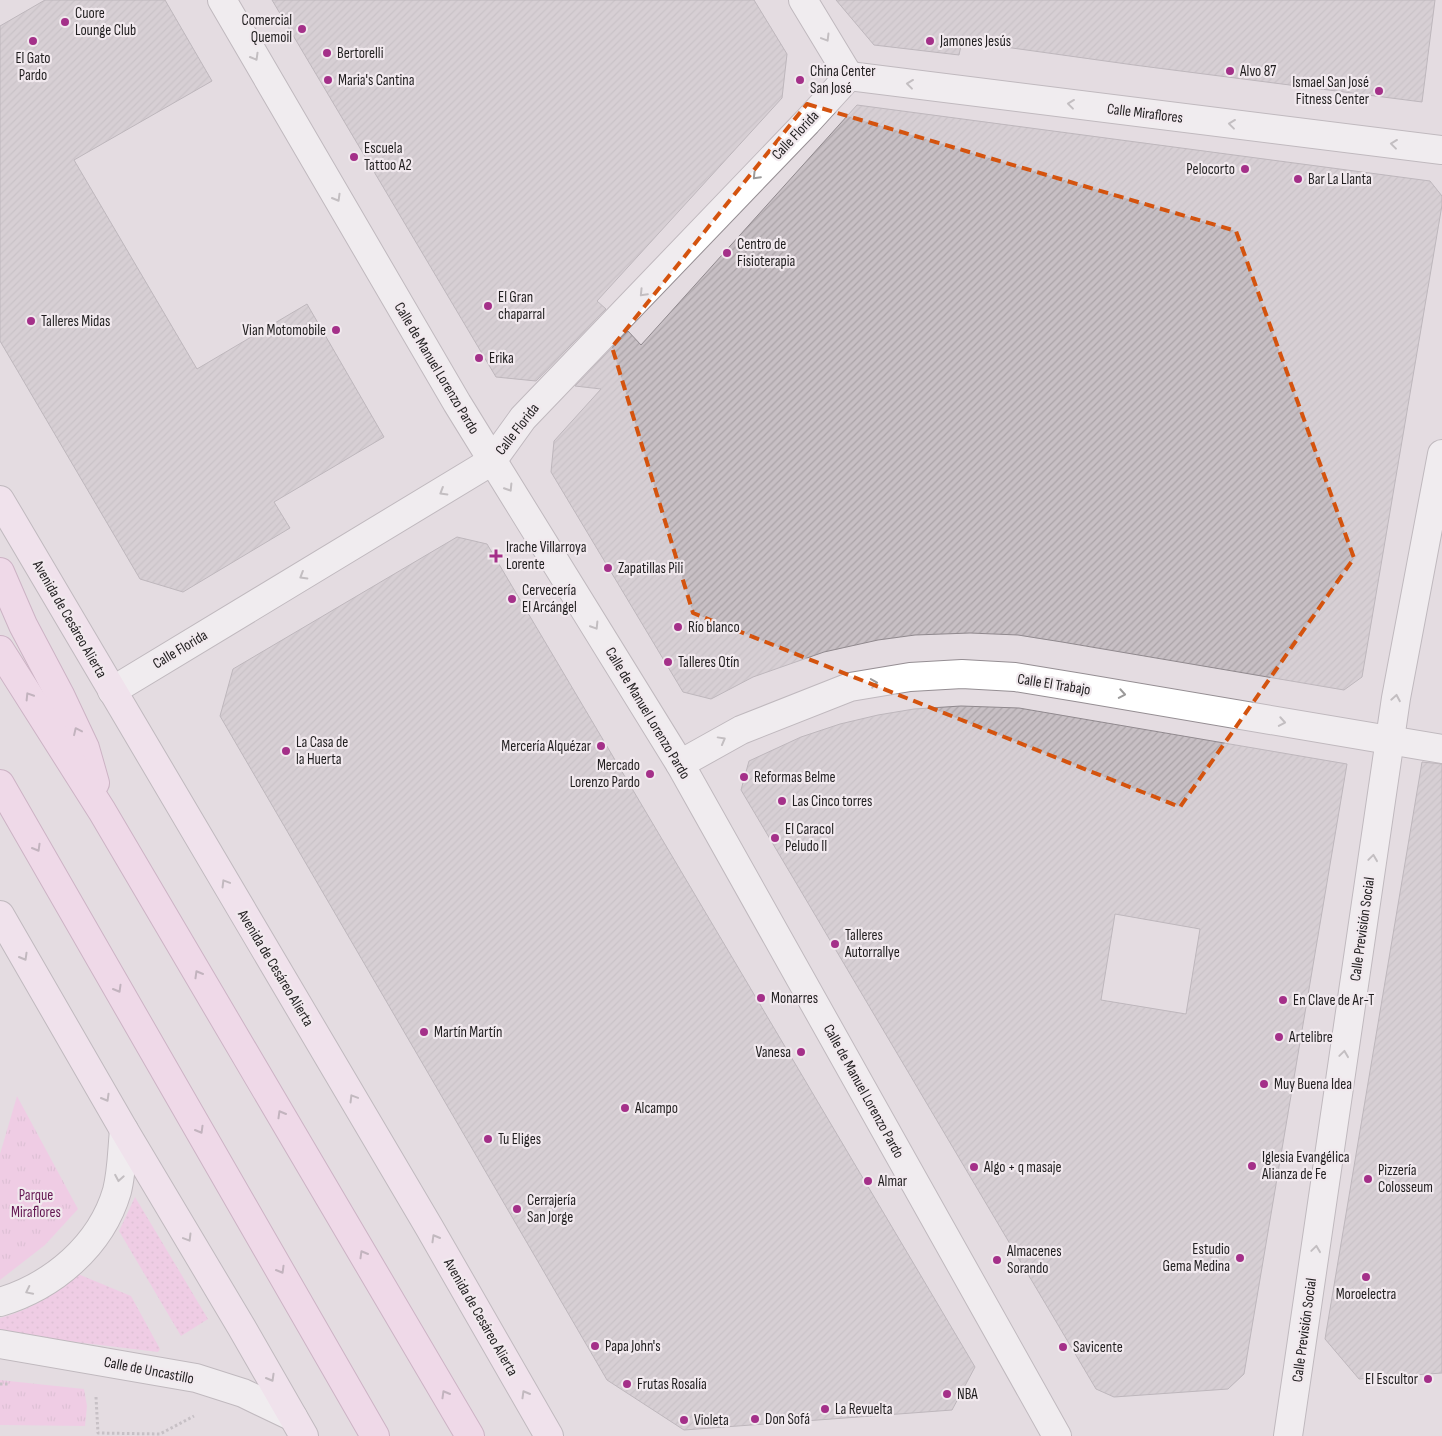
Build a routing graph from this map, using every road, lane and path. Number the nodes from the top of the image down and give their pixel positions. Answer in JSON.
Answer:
{"nodes":[{"id":1,"x":222,"y":0,"type":"edge"},
{"id":2,"x":803,"y":0,"type":"edge"},
{"id":3,"x":848,"y":76,"type":"junction"},
{"id":4,"x":1442,"y":150,"type":"edge"},
{"id":5,"x":1442,"y":454,"type":"edge"},
{"id":6,"x":492,"y":461,"type":"junction"},
{"id":7,"x":0,"y":500,"type":"edge"},
{"id":8,"x":0,"y":572,"type":"edge"},
{"id":9,"x":0,"y":650,"type":"edge"},
{"id":10,"x":112,"y":691,"type":"junction"},
{"id":11,"x":1390,"y":740,"type":"junction"},
{"id":12,"x":1442,"y":749,"type":"edge"},
{"id":13,"x":680,"y":764,"type":"junction"},
{"id":14,"x":4,"y":794,"type":"edge"},
{"id":15,"x":102,"y":811,"type":"junction"},
{"id":16,"x":0,"y":915,"type":"edge"},
{"id":17,"x":124,"y":1130,"type":"junction"},
{"id":18,"x":0,"y":1302,"type":"edge"},
{"id":19,"x":0,"y":1344,"type":"edge"},
{"id":20,"x":0,"y":1384,"type":"edge"},
{"id":21,"x":14,"y":1384,"type":"dead end"},
{"id":22,"x":95,"y":1392,"type":"dead end"},
{"id":23,"x":199,"y":1416,"type":"dead end"},
{"id":24,"x":299,"y":1426,"type":"edge"},
{"id":25,"x":376,"y":1436,"type":"edge"},
{"id":26,"x":470,"y":1436,"type":"edge"},
{"id":27,"x":549,"y":1436,"type":"edge"},
{"id":28,"x":1057,"y":1436,"type":"edge"},
{"id":29,"x":1288,"y":1436,"type":"edge"}],
"edges":[{"from":1,"to":6,"type":"street","name":"Calle de Manuel Lorenzo Pardo","one_way":true},
{"from":2,"to":3,"type":"street","one_way":true},
{"from":4,"to":3,"type":"street","name":"Calle Miraflores","one_way":true},
{"from":3,"to":6,"type":"street","name":"Calle Florida","one_way":true},
{"from":11,"to":5,"type":"street","name":"Calle Previsión Social","one_way":true},
{"from":6,"to":10,"type":"street","name":"Calle Florida","one_way":true},
{"from":6,"to":13,"type":"street","name":"Calle de Manuel Lorenzo Pardo","one_way":true},
{"from":7,"to":10,"type":"main road","name":"Avenida de Cesáreo Alierta"},
{"from":15,"to":8,"type":"main road","one_way":true},
{"from":15,"to":9,"type":"main road","one_way":true},
{"from":27,"to":10,"type":"main road","name":"Avenida de Cesáreo Alierta","one_way":true},
{"from":11,"to":12,"type":"street","name":"Calle El Trabajo"},
{"from":13,"to":11,"type":"street","name":"Calle El Trabajo","one_way":true},
{"from":29,"to":11,"type":"street","name":"Calle Previsión Social","one_way":true},
{"from":13,"to":28,"type":"street","name":"Calle de Manuel Lorenzo Pardo"},
{"from":14,"to":25,"type":"main road","one_way":true},
{"from":26,"to":15,"type":"main road","one_way":true},
{"from":16,"to":17,"type":"main road","one_way":true},
{"from":17,"to":18,"type":"street","one_way":true},
{"from":17,"to":24,"type":"main road","one_way":true},
{"from":19,"to":24,"type":"street","name":"Calle de Uncastillo"},
{"from":20,"to":21,"type":"path"},
{"from":22,"to":23,"type":"path"}]}
